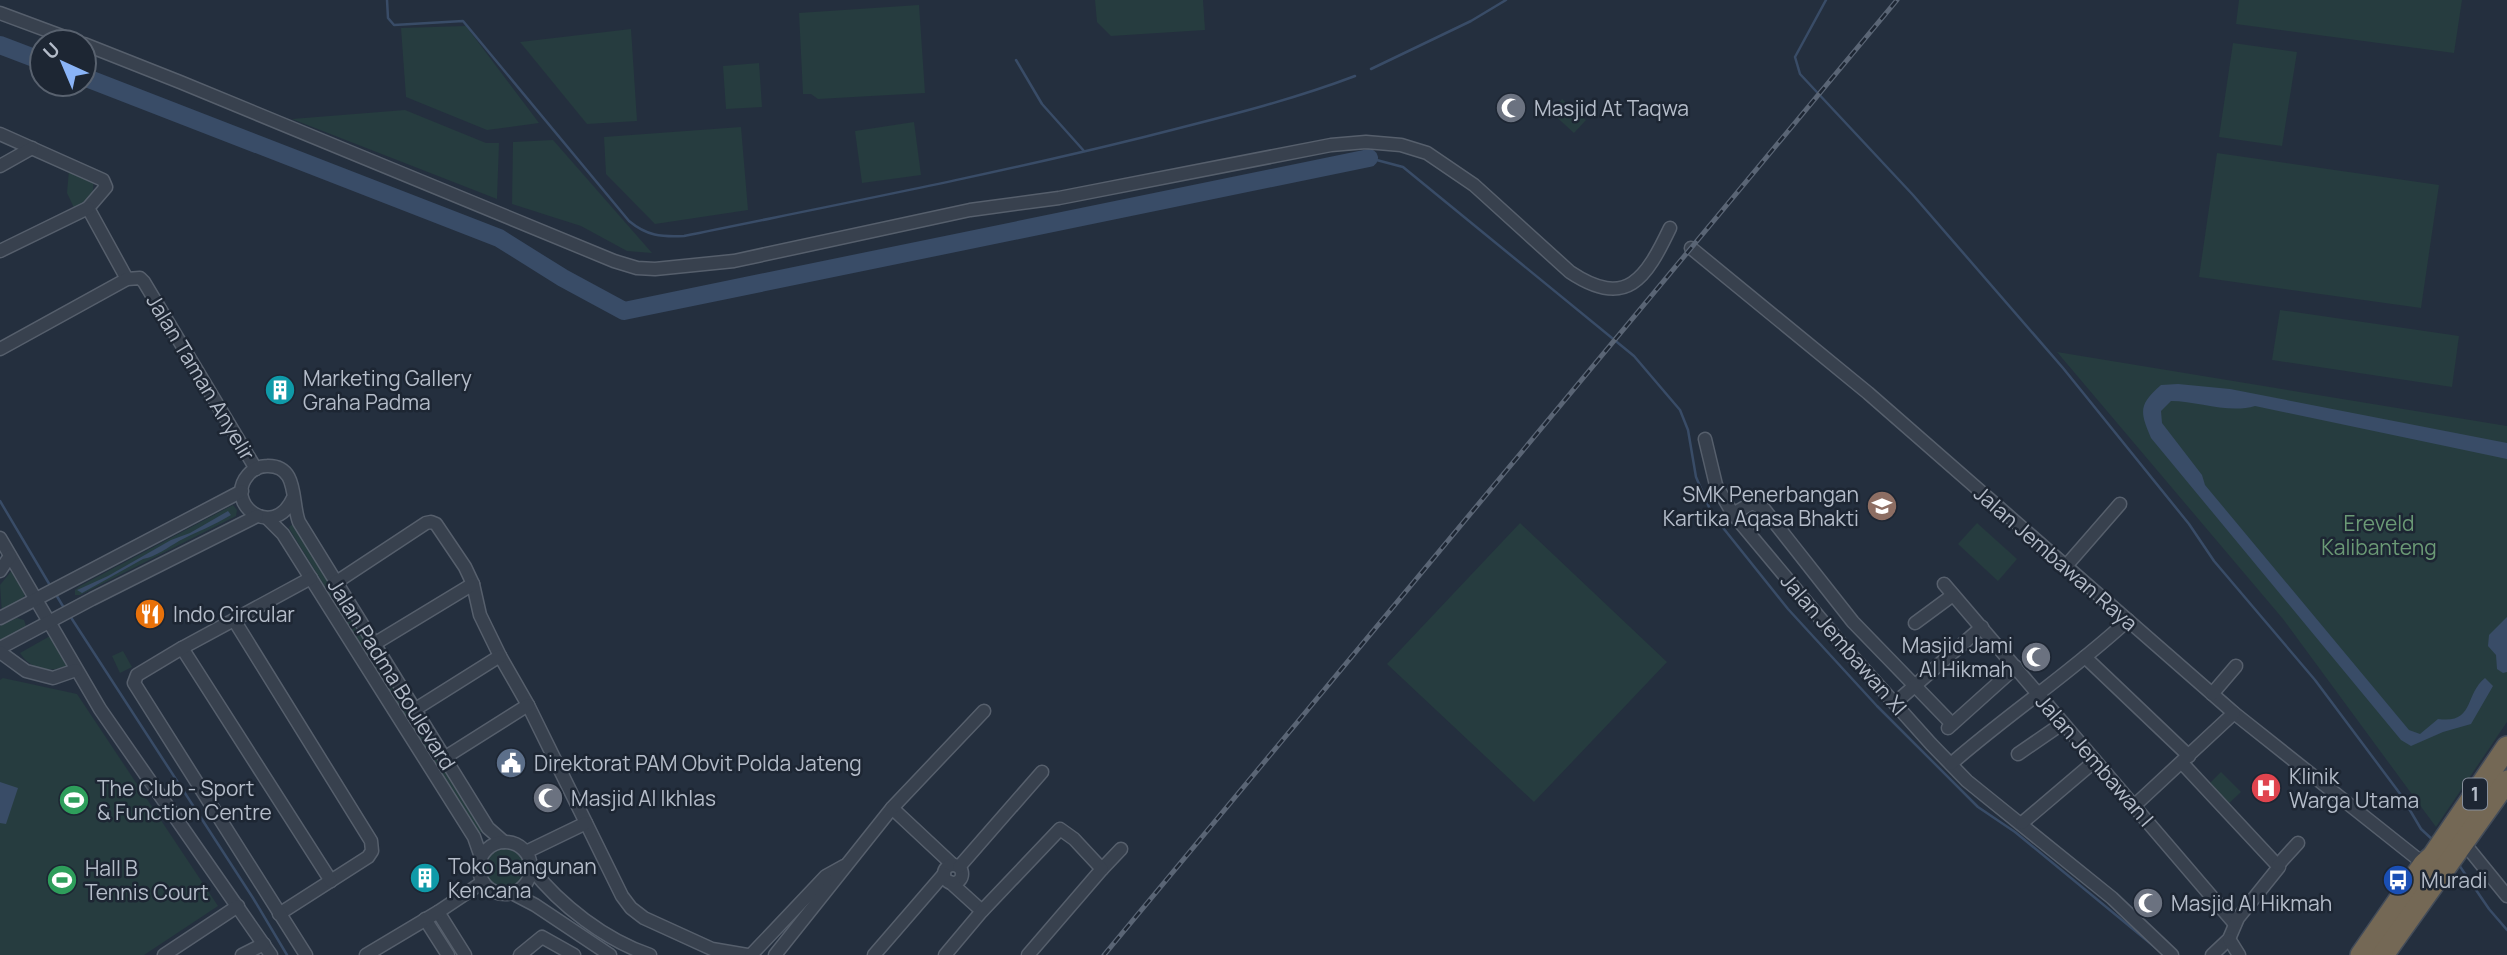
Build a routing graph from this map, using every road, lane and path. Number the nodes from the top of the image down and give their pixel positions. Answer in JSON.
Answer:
{"nodes":[{"id":1,"x":0,"y":13,"type":"edge"},
{"id":2,"x":40,"y":28,"type":"edge"},
{"id":3,"x":98,"y":49,"type":"edge"},
{"id":4,"x":0,"y":134,"type":"edge"},
{"id":5,"x":32,"y":148,"type":"junction"},
{"id":6,"x":0,"y":166,"type":"edge"},
{"id":7,"x":88,"y":208,"type":"junction"},
{"id":8,"x":1670,"y":228,"type":"dead end"},
{"id":9,"x":1691,"y":248,"type":"dead end"},
{"id":10,"x":0,"y":251,"type":"edge"},
{"id":11,"x":127,"y":279,"type":"junction"},
{"id":12,"x":0,"y":349,"type":"edge"},
{"id":13,"x":1705,"y":439,"type":"dead end"},
{"id":14,"x":256,"y":469,"type":"junction"},
{"id":15,"x":242,"y":491,"type":"junction"},
{"id":16,"x":293,"y":498,"type":"junction"},
{"id":17,"x":2120,"y":504,"type":"dead end"},
{"id":18,"x":1733,"y":514,"type":"junction"},
{"id":19,"x":262,"y":517,"type":"junction"},
{"id":20,"x":0,"y":538,"type":"edge"},
{"id":21,"x":10,"y":556,"type":"junction"},
{"id":22,"x":2066,"y":566,"type":"junction"},
{"id":23,"x":0,"y":571,"type":"edge"},
{"id":24,"x":311,"y":578,"type":"junction"},
{"id":25,"x":335,"y":583,"type":"junction"},
{"id":26,"x":473,"y":584,"type":"junction"},
{"id":27,"x":1944,"y":584,"type":"dead end"},
{"id":28,"x":1953,"y":595,"type":"junction"},
{"id":29,"x":38,"y":598,"type":"junction"},
{"id":30,"x":0,"y":618,"type":"edge"},
{"id":31,"x":233,"y":620,"type":"junction"},
{"id":32,"x":2128,"y":620,"type":"junction"},
{"id":33,"x":50,"y":621,"type":"junction"},
{"id":34,"x":1914,"y":623,"type":"dead end"},
{"id":35,"x":1982,"y":627,"type":"junction"},
{"id":36,"x":374,"y":644,"type":"junction"},
{"id":37,"x":182,"y":648,"type":"junction"},
{"id":38,"x":0,"y":650,"type":"edge"},
{"id":39,"x":500,"y":656,"type":"junction"},
{"id":40,"x":2085,"y":657,"type":"junction"},
{"id":41,"x":2236,"y":666,"type":"dead end"},
{"id":42,"x":2016,"y":667,"type":"junction"},
{"id":43,"x":76,"y":670,"type":"junction"},
{"id":44,"x":1913,"y":686,"type":"junction"},
{"id":45,"x":2037,"y":694,"type":"junction"},
{"id":46,"x":2212,"y":694,"type":"junction"},
{"id":47,"x":1895,"y":703,"type":"junction"},
{"id":48,"x":528,"y":705,"type":"junction"},
{"id":49,"x":414,"y":710,"type":"junction"},
{"id":50,"x":984,"y":711,"type":"dead end"},
{"id":51,"x":2234,"y":713,"type":"junction"},
{"id":52,"x":2063,"y":723,"type":"junction"},
{"id":53,"x":2507,"y":747,"type":"edge"},
{"id":54,"x":2018,"y":754,"type":"dead end"},
{"id":55,"x":444,"y":758,"type":"junction"},
{"id":56,"x":2185,"y":760,"type":"junction"},
{"id":57,"x":2095,"y":761,"type":"junction"},
{"id":58,"x":1951,"y":764,"type":"junction"},
{"id":59,"x":1042,"y":772,"type":"dead end"},
{"id":60,"x":2507,"y":781,"type":"edge"},
{"id":61,"x":2134,"y":806,"type":"junction"},
{"id":62,"x":892,"y":808,"type":"junction"},
{"id":63,"x":586,"y":823,"type":"junction"},
{"id":64,"x":2022,"y":823,"type":"junction"},
{"id":65,"x":505,"y":842,"type":"junction"},
{"id":66,"x":2298,"y":843,"type":"dead end"},
{"id":67,"x":1121,"y":849,"type":"dead end"},
{"id":68,"x":526,"y":852,"type":"junction"},
{"id":69,"x":2445,"y":854,"type":"junction"},
{"id":70,"x":481,"y":857,"type":"junction"},
{"id":71,"x":848,"y":864,"type":"junction"},
{"id":72,"x":2278,"y":866,"type":"junction"},
{"id":73,"x":531,"y":868,"type":"junction"},
{"id":74,"x":1102,"y":869,"type":"junction"},
{"id":75,"x":951,"y":872,"type":"junction"},
{"id":76,"x":331,"y":881,"type":"junction"},
{"id":77,"x":482,"y":881,"type":"junction"},
{"id":78,"x":512,"y":893,"type":"junction"},
{"id":79,"x":2507,"y":896,"type":"edge"},
{"id":80,"x":238,"y":906,"type":"junction"},
{"id":81,"x":438,"y":912,"type":"junction"},
{"id":82,"x":982,"y":912,"type":"junction"},
{"id":83,"x":279,"y":914,"type":"junction"},
{"id":84,"x":425,"y":919,"type":"junction"},
{"id":85,"x":2235,"y":924,"type":"junction"},
{"id":86,"x":2229,"y":939,"type":"junction"},
{"id":87,"x":458,"y":944,"type":"junction"},
{"id":88,"x":267,"y":950,"type":"edge"},
{"id":89,"x":447,"y":953,"type":"edge"},
{"id":90,"x":164,"y":955,"type":"edge"},
{"id":91,"x":242,"y":955,"type":"edge"},
{"id":92,"x":306,"y":955,"type":"edge"},
{"id":93,"x":366,"y":955,"type":"edge"},
{"id":94,"x":465,"y":955,"type":"edge"},
{"id":95,"x":520,"y":955,"type":"edge"},
{"id":96,"x":574,"y":955,"type":"edge"},
{"id":97,"x":610,"y":955,"type":"edge"},
{"id":98,"x":650,"y":955,"type":"edge"},
{"id":99,"x":749,"y":955,"type":"edge"},
{"id":100,"x":775,"y":955,"type":"edge"},
{"id":101,"x":874,"y":955,"type":"edge"},
{"id":102,"x":945,"y":955,"type":"edge"},
{"id":103,"x":1028,"y":955,"type":"edge"},
{"id":104,"x":2172,"y":955,"type":"edge"},
{"id":105,"x":2212,"y":955,"type":"edge"},
{"id":106,"x":2239,"y":955,"type":"edge"},
{"id":107,"x":2361,"y":955,"type":"edge"},
{"id":108,"x":2383,"y":955,"type":"edge"}],
"edges":[{"from":1,"to":2,"type":"street"},
{"from":3,"to":8,"type":"street"},
{"from":4,"to":5,"type":"street"},
{"from":5,"to":6,"type":"street"},
{"from":5,"to":7,"type":"street"},
{"from":7,"to":10,"type":"street"},
{"from":7,"to":11,"type":"street"},
{"from":9,"to":22,"type":"street","name":"Jalan Jembawan Raya"},
{"from":11,"to":12,"type":"street","name":"Jalan Taman Anyelir"},
{"from":11,"to":14,"type":"street","name":"Jalan Taman Anyelir"},
{"from":13,"to":18,"type":"street","name":"Jalan Jembawan XI"},
{"from":14,"to":15,"type":"street"},
{"from":14,"to":16,"type":"street"},
{"from":15,"to":19,"type":"street"},
{"from":15,"to":29,"type":"street"},
{"from":16,"to":19,"type":"street"},
{"from":16,"to":25,"type":"street","name":"Jalan Padma Boulevard"},
{"from":17,"to":22,"type":"street"},
{"from":18,"to":44,"type":"street"},
{"from":18,"to":47,"type":"street","name":"Jalan Jembawan XI"},
{"from":19,"to":24,"type":"street","name":"Jalan Padma Boulevard"},
{"from":19,"to":33,"type":"street"},
{"from":20,"to":21,"type":"street"},
{"from":21,"to":23,"type":"street"},
{"from":21,"to":29,"type":"street"},
{"from":22,"to":32,"type":"street","name":"Jalan Jembawan Raya"},
{"from":24,"to":31,"type":"street"},
{"from":24,"to":70,"type":"street","name":"Jalan Padma Boulevard"},
{"from":25,"to":26,"type":"street"},
{"from":25,"to":36,"type":"street","name":"Jalan Padma Boulevard"},
{"from":26,"to":36,"type":"street"},
{"from":26,"to":39,"type":"street"},
{"from":27,"to":28,"type":"street","name":"Jalan Jembawan I"},
{"from":28,"to":34,"type":"street"},
{"from":28,"to":35,"type":"street","name":"Jalan Jembawan I"},
{"from":29,"to":30,"type":"street"},
{"from":29,"to":33,"type":"street"},
{"from":31,"to":37,"type":"street"},
{"from":31,"to":76,"type":"street"},
{"from":32,"to":40,"type":"street"},
{"from":32,"to":46,"type":"street","name":"Jalan Jembawan Raya"},
{"from":33,"to":38,"type":"street"},
{"from":33,"to":43,"type":"street"},
{"from":35,"to":42,"type":"street","name":"Jalan Jembawan I"},
{"from":35,"to":44,"type":"street"},
{"from":36,"to":49,"type":"street","name":"Jalan Padma Boulevard"},
{"from":37,"to":76,"type":"street"},
{"from":37,"to":83,"type":"street"},
{"from":38,"to":43,"type":"street"},
{"from":39,"to":48,"type":"street"},
{"from":39,"to":49,"type":"street"},
{"from":40,"to":45,"type":"street"},
{"from":40,"to":56,"type":"street"},
{"from":41,"to":46,"type":"street"},
{"from":42,"to":44,"type":"street"},
{"from":42,"to":45,"type":"street","name":"Jalan Jembawan I"},
{"from":43,"to":80,"type":"street"},
{"from":44,"to":47,"type":"street"},
{"from":45,"to":52,"type":"street","name":"Jalan Jembawan I"},
{"from":45,"to":58,"type":"street"},
{"from":46,"to":51,"type":"street","name":"Jalan Jembawan Raya"},
{"from":47,"to":58,"type":"street","name":"Jalan Jembawan XI"},
{"from":48,"to":55,"type":"street"},
{"from":48,"to":63,"type":"street"},
{"from":49,"to":55,"type":"street","name":"Jalan Padma Boulevard"},
{"from":50,"to":62,"type":"street"},
{"from":51,"to":56,"type":"street"},
{"from":51,"to":69,"type":"street","name":"Jalan Jembawan Raya"},
{"from":52,"to":54,"type":"street"},
{"from":52,"to":57,"type":"street","name":"Jalan Jembawan I"},
{"from":53,"to":69,"type":"highway","number":"1"},
{"from":55,"to":65,"type":"street","name":"Jalan Padma Boulevard"},
{"from":56,"to":61,"type":"street"},
{"from":56,"to":72,"type":"street"},
{"from":57,"to":61,"type":"street","name":"Jalan Jembawan I"},
{"from":57,"to":64,"type":"street"},
{"from":58,"to":64,"type":"street","name":"Jalan Jembawan XI"},
{"from":59,"to":75,"type":"street"},
{"from":60,"to":69,"type":"highway","number":"1"},
{"from":61,"to":85,"type":"street","name":"Jalan Jembawan I"},
{"from":62,"to":71,"type":"street"},
{"from":62,"to":75,"type":"street"},
{"from":63,"to":68,"type":"street"},
{"from":63,"to":99,"type":"street"},
{"from":64,"to":104,"type":"street"},
{"from":65,"to":68,"type":"street"},
{"from":65,"to":70,"type":"street"},
{"from":66,"to":72,"type":"street"},
{"from":67,"to":74,"type":"street"},
{"from":68,"to":73,"type":"street"},
{"from":69,"to":79,"type":"street","name":"Jalan Jembawan Raya"},
{"from":69,"to":107,"type":"highway","number":"1"},
{"from":69,"to":108,"type":"highway","number":"1"},
{"from":70,"to":77,"type":"street"},
{"from":71,"to":99,"type":"street"},
{"from":71,"to":100,"type":"street"},
{"from":72,"to":85,"type":"street"},
{"from":73,"to":78,"type":"street"},
{"from":73,"to":98,"type":"street"},
{"from":74,"to":82,"type":"street"},
{"from":74,"to":103,"type":"street"},
{"from":75,"to":82,"type":"street"},
{"from":75,"to":101,"type":"street"},
{"from":76,"to":83,"type":"street"},
{"from":77,"to":78,"type":"street"},
{"from":77,"to":81,"type":"street"},
{"from":78,"to":97,"type":"street"},
{"from":80,"to":88,"type":"street"},
{"from":80,"to":90,"type":"street"},
{"from":81,"to":84,"type":"street"},
{"from":81,"to":87,"type":"street"},
{"from":82,"to":102,"type":"street"},
{"from":83,"to":92,"type":"street"},
{"from":84,"to":89,"type":"street"},
{"from":84,"to":93,"type":"street"},
{"from":85,"to":86,"type":"street"},
{"from":86,"to":105,"type":"street"},
{"from":86,"to":106,"type":"street"},
{"from":87,"to":89,"type":"street"},
{"from":87,"to":94,"type":"street"},
{"from":88,"to":91,"type":"street"},
{"from":95,"to":96,"type":"street"}]}
